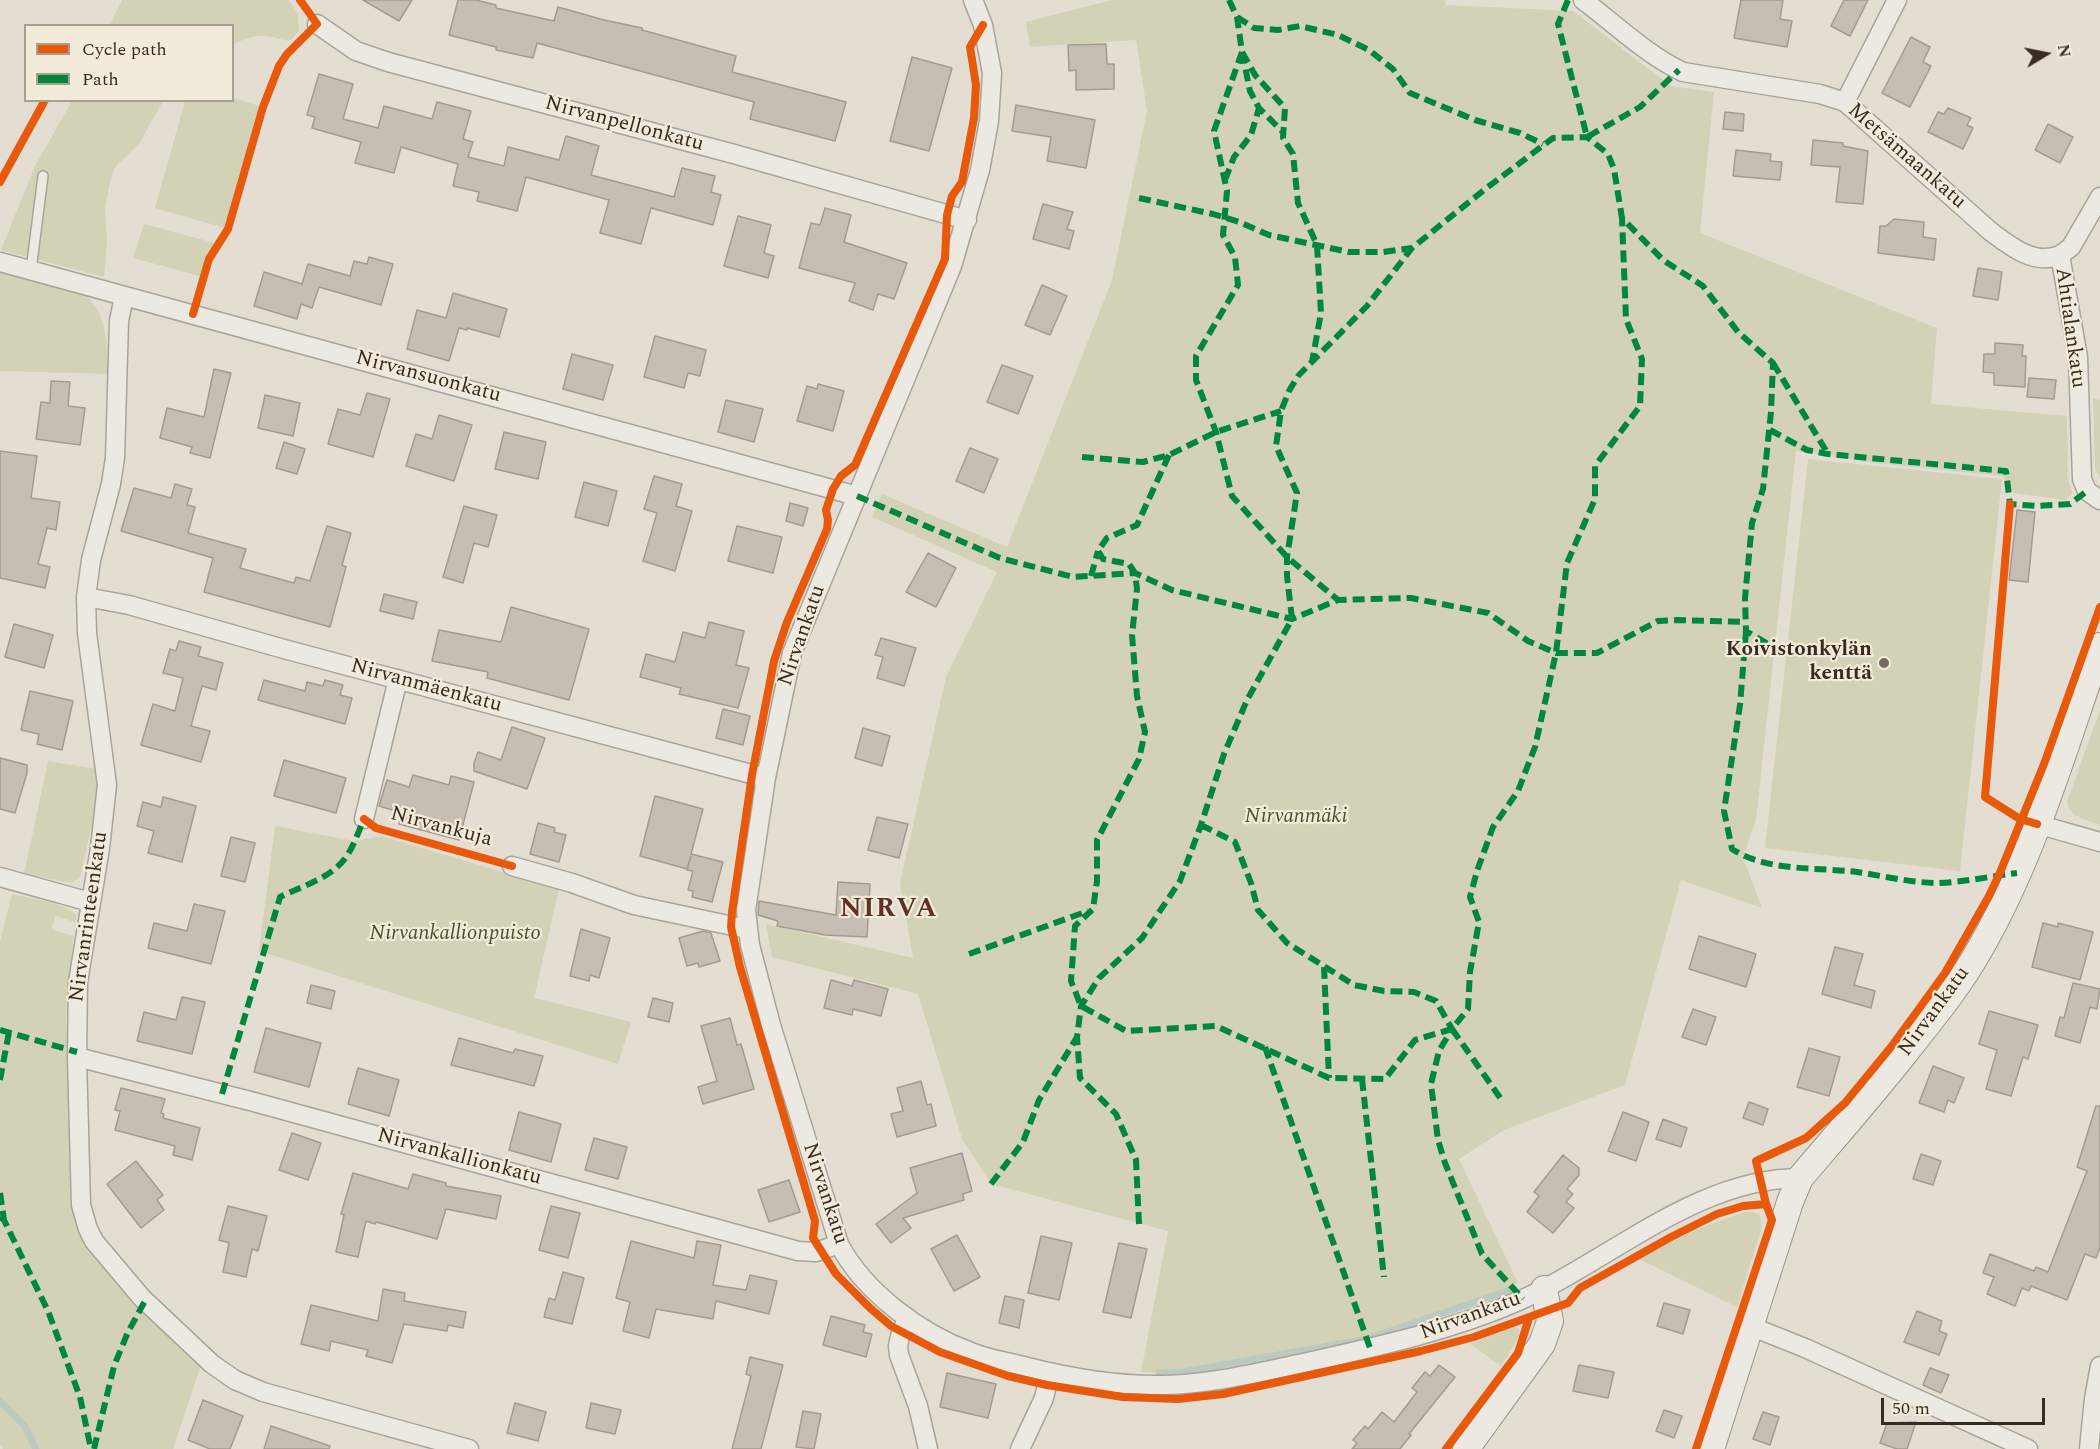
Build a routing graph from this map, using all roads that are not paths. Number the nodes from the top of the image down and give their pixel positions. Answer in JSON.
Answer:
{"nodes":[{"id":1,"x":974,"y":0,"type":"edge"},
{"id":2,"x":1583,"y":0,"type":"edge"},
{"id":3,"x":1896,"y":0,"type":"edge"},
{"id":4,"x":317,"y":24,"type":"dead end"},
{"id":5,"x":1845,"y":102,"type":"junction"},
{"id":6,"x":43,"y":176,"type":"dead end"},
{"id":7,"x":2100,"y":197,"type":"edge"},
{"id":8,"x":966,"y":220,"type":"junction"},
{"id":9,"x":2060,"y":255,"type":"junction"},
{"id":10,"x":0,"y":262,"type":"edge"},
{"id":11,"x":31,"y":270,"type":"junction"},
{"id":12,"x":124,"y":296,"type":"junction"},
{"id":13,"x":857,"y":496,"type":"junction"},
{"id":14,"x":2100,"y":500,"type":"edge"},
{"id":15,"x":86,"y":597,"type":"junction"},
{"id":16,"x":2100,"y":646,"type":"edge"},
{"id":17,"x":398,"y":678,"type":"junction"},
{"id":18,"x":766,"y":778,"type":"junction"},
{"id":19,"x":364,"y":819,"type":"dead end"},
{"id":20,"x":2037,"y":824,"type":"junction"},
{"id":21,"x":2100,"y":842,"type":"edge"},
{"id":22,"x":512,"y":866,"type":"dead end"},
{"id":23,"x":0,"y":877,"type":"edge"},
{"id":24,"x":90,"y":902,"type":"junction"},
{"id":25,"x":747,"y":929,"type":"junction"},
{"id":26,"x":77,"y":1057,"type":"junction"},
{"id":27,"x":1800,"y":1178,"type":"junction"},
{"id":28,"x":839,"y":1244,"type":"junction"},
{"id":29,"x":1544,"y":1289,"type":"junction"},
{"id":30,"x":908,"y":1318,"type":"junction"},
{"id":31,"x":1750,"y":1326,"type":"junction"},
{"id":32,"x":2100,"y":1366,"type":"edge"},
{"id":33,"x":1050,"y":1373,"type":"junction"},
{"id":34,"x":469,"y":1449,"type":"edge"},
{"id":35,"x":928,"y":1449,"type":"edge"},
{"id":36,"x":1020,"y":1449,"type":"edge"},
{"id":37,"x":1466,"y":1449,"type":"edge"},
{"id":38,"x":1711,"y":1449,"type":"edge"},
{"id":39,"x":2028,"y":1449,"type":"edge"},
{"id":40,"x":2089,"y":1449,"type":"edge"}],
"edges":[{"from":1,"to":8,"type":"street","name":"Nirvankatu"},
{"from":2,"to":5,"type":"street","name":"Metsämaankatu"},
{"from":3,"to":5,"type":"street"},
{"from":4,"to":8,"type":"street","name":"Nirvanpellonkatu"},
{"from":5,"to":9,"type":"street","name":"Metsämaankatu"},
{"from":6,"to":11,"type":"lane"},
{"from":7,"to":9,"type":"street","name":"Ahtialankatu"},
{"from":8,"to":13,"type":"street","name":"Nirvankatu"},
{"from":9,"to":14,"type":"street","name":"Ahtialankatu"},
{"from":10,"to":11,"type":"street","name":"Nirvansuonkatu"},
{"from":11,"to":12,"type":"street","name":"Nirvansuonkatu"},
{"from":12,"to":13,"type":"street","name":"Nirvansuonkatu"},
{"from":12,"to":15,"type":"street","name":"Nirvanrinteenkatu"},
{"from":13,"to":18,"type":"street","name":"Nirvankatu"},
{"from":15,"to":17,"type":"street","name":"Nirvanmäenkatu"},
{"from":15,"to":24,"type":"street","name":"Nirvanrinteenkatu"},
{"from":16,"to":20,"type":"street","name":"Nirvankatu"},
{"from":17,"to":18,"type":"street","name":"Nirvanmäenkatu"},
{"from":17,"to":19,"type":"street","name":"Nirvankuja"},
{"from":18,"to":25,"type":"street","name":"Nirvankatu"},
{"from":20,"to":21,"type":"street"},
{"from":20,"to":27,"type":"street","name":"Nirvankatu"},
{"from":22,"to":25,"type":"street","name":"Nirvankuja"},
{"from":23,"to":24,"type":"street"},
{"from":24,"to":26,"type":"street","name":"Nirvanrinteenkatu"},
{"from":25,"to":28,"type":"street","name":"Nirvankatu"},
{"from":26,"to":28,"type":"street","name":"Nirvankallionkatu"},
{"from":26,"to":34,"type":"street","name":"Nirvanrinteenkatu"},
{"from":27,"to":29,"type":"street","name":"Nirvankatu"},
{"from":27,"to":31,"type":"street"},
{"from":28,"to":30,"type":"street","name":"Nirvankatu"},
{"from":29,"to":33,"type":"street","name":"Nirvankatu"},
{"from":29,"to":37,"type":"street"},
{"from":30,"to":33,"type":"street","name":"Nirvankatu"},
{"from":30,"to":35,"type":"street"},
{"from":31,"to":38,"type":"street"},
{"from":31,"to":39,"type":"street"},
{"from":32,"to":40,"type":"street"},
{"from":33,"to":36,"type":"street"}]}
